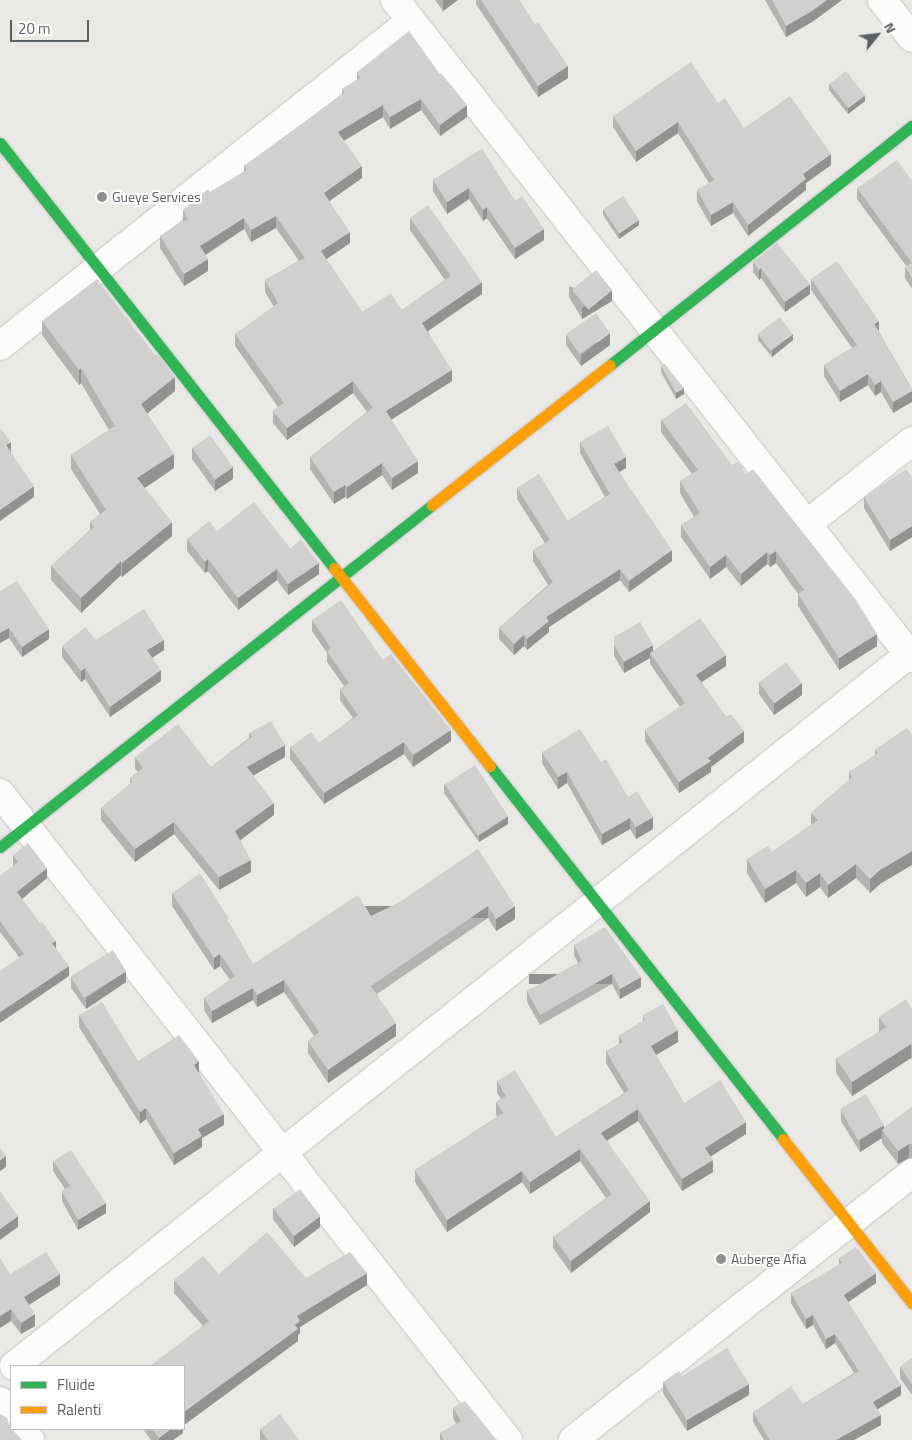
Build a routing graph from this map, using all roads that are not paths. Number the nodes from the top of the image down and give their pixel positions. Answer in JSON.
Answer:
{"nodes":[{"id":1,"x":395,"y":0,"type":"edge"},
{"id":2,"x":882,"y":0,"type":"edge"},
{"id":3,"x":411,"y":21,"type":"junction"},
{"id":4,"x":912,"y":38,"type":"edge"},
{"id":5,"x":912,"y":126,"type":"edge"},
{"id":6,"x":0,"y":143,"type":"edge"},
{"id":7,"x":99,"y":268,"type":"junction"},
{"id":8,"x":654,"y":330,"type":"junction"},
{"id":9,"x":0,"y":346,"type":"edge"},
{"id":10,"x":912,"y":441,"type":"edge"},
{"id":11,"x":807,"y":524,"type":"junction"},
{"id":12,"x":341,"y":577,"type":"junction"},
{"id":13,"x":911,"y":655,"type":"edge"},
{"id":14,"x":0,"y":793,"type":"edge"},
{"id":15,"x":26,"y":826,"type":"junction"},
{"id":16,"x":0,"y":846,"type":"edge"},
{"id":17,"x":597,"y":903,"type":"junction"},
{"id":18,"x":283,"y":1153,"type":"junction"},
{"id":19,"x":912,"y":1173,"type":"edge"},
{"id":20,"x":849,"y":1223,"type":"junction"},
{"id":21,"x":912,"y":1303,"type":"edge"},
{"id":22,"x":15,"y":1365,"type":"edge"},
{"id":23,"x":10,"y":1370,"type":"edge"},
{"id":24,"x":0,"y":1378,"type":"edge"},
{"id":25,"x":0,"y":1401,"type":"edge"},
{"id":26,"x":10,"y":1415,"type":"edge"},
{"id":27,"x":508,"y":1440,"type":"edge"},
{"id":28,"x":573,"y":1440,"type":"edge"}],
"edges":[{"from":1,"to":3,"type":"street"},
{"from":2,"to":4,"type":"street"},
{"from":3,"to":7,"type":"street"},
{"from":3,"to":8,"type":"street"},
{"from":5,"to":8,"type":"street"},
{"from":6,"to":7,"type":"street"},
{"from":7,"to":9,"type":"street"},
{"from":7,"to":12,"type":"street"},
{"from":8,"to":11,"type":"street"},
{"from":8,"to":12,"type":"street"},
{"from":10,"to":11,"type":"street"},
{"from":11,"to":13,"type":"street"},
{"from":12,"to":15,"type":"street"},
{"from":12,"to":17,"type":"street"},
{"from":13,"to":17,"type":"street"},
{"from":14,"to":15,"type":"street"},
{"from":15,"to":16,"type":"street"},
{"from":15,"to":18,"type":"street"},
{"from":17,"to":18,"type":"street"},
{"from":17,"to":20,"type":"street"},
{"from":18,"to":22,"type":"street"},
{"from":18,"to":27,"type":"street"},
{"from":19,"to":20,"type":"street"},
{"from":20,"to":21,"type":"street"},
{"from":20,"to":28,"type":"street"},
{"from":23,"to":24,"type":"street"},
{"from":25,"to":26,"type":"street"}]}
